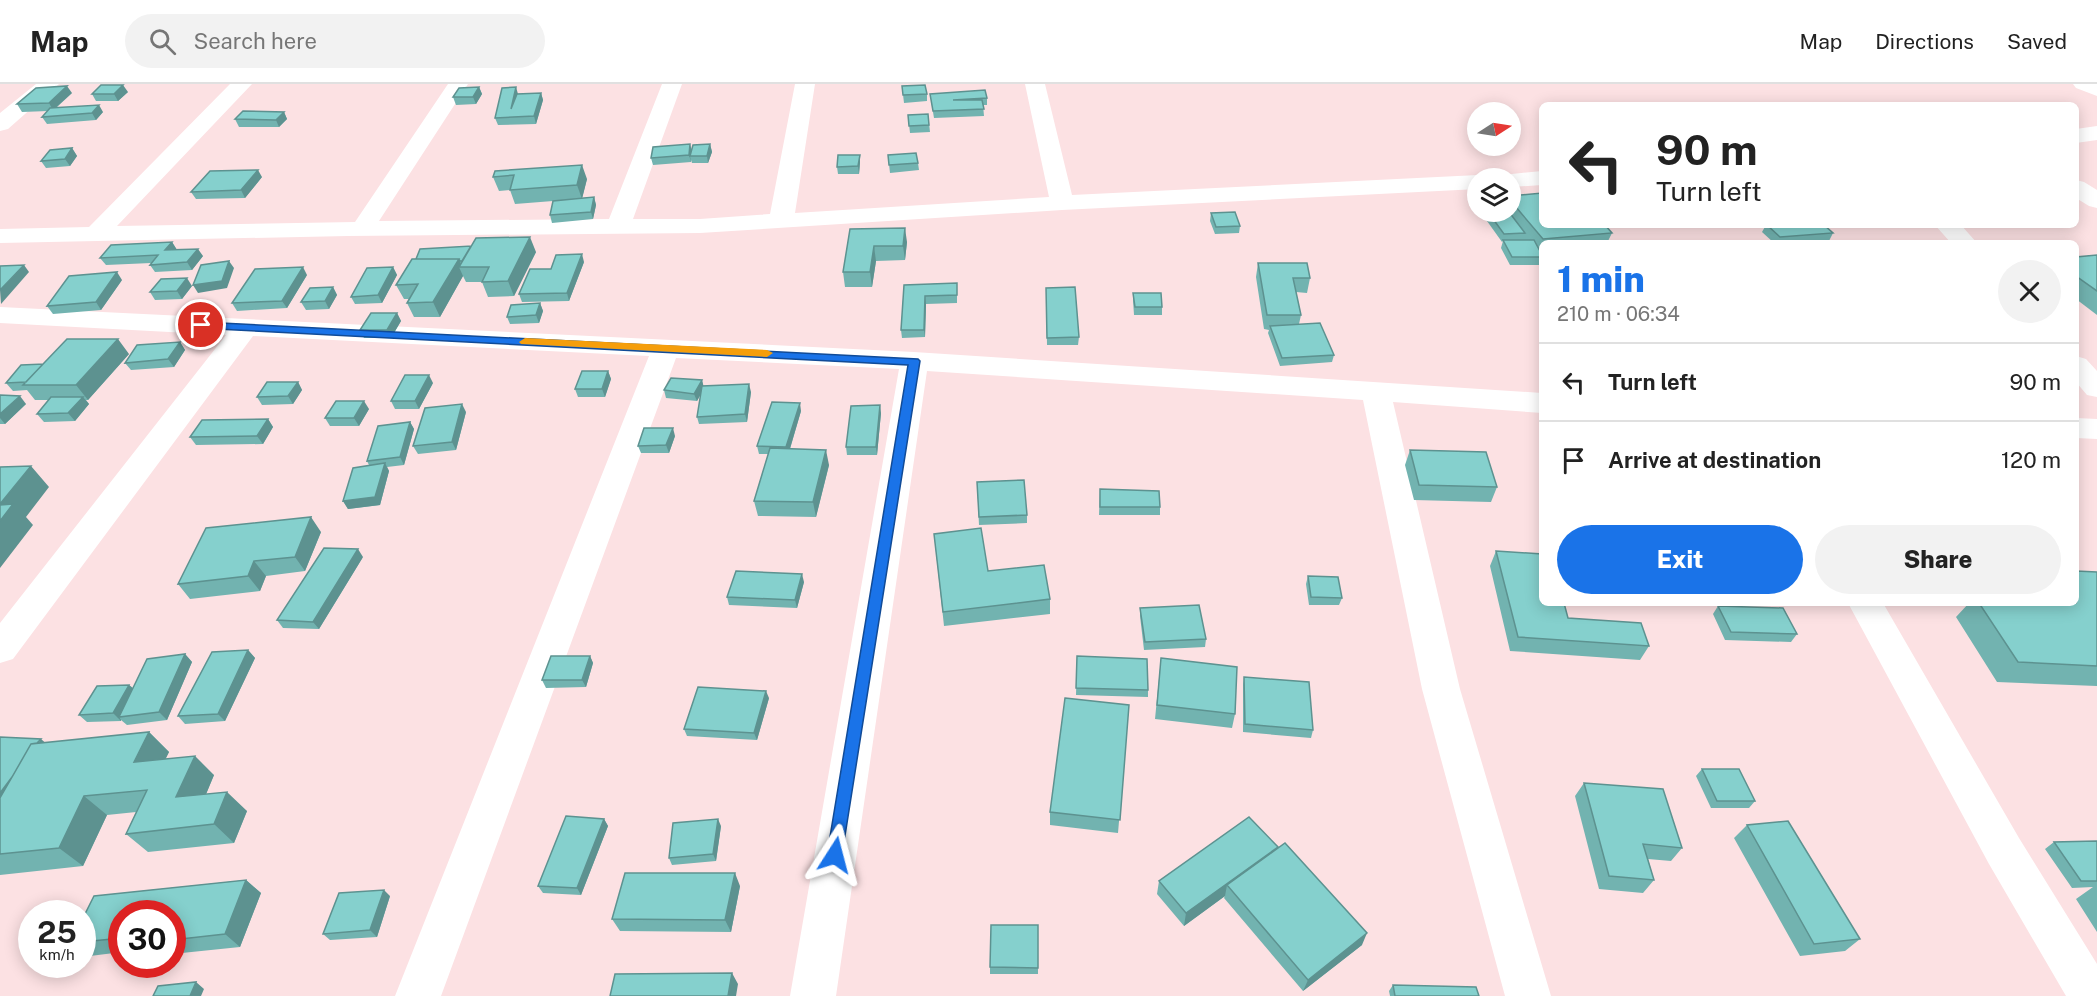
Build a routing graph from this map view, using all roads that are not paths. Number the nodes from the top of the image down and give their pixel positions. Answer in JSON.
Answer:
{"nodes":[{"id":1,"x":49,"y":84,"type":"edge"},
{"id":2,"x":242,"y":84,"type":"edge"},
{"id":3,"x":458,"y":84,"type":"edge"},
{"id":4,"x":672,"y":84,"type":"edge"},
{"id":5,"x":805,"y":84,"type":"edge"},
{"id":6,"x":1035,"y":84,"type":"edge"},
{"id":7,"x":2083,"y":84,"type":"edge"},
{"id":8,"x":2097,"y":90,"type":"edge"},
{"id":9,"x":0,"y":124,"type":"edge"},
{"id":10,"x":2097,"y":133,"type":"edge"},
{"id":11,"x":2079,"y":136,"type":"edge"},
{"id":12,"x":1539,"y":178,"type":"edge"},
{"id":13,"x":1521,"y":179,"type":"edge"},
{"id":14,"x":1467,"y":183,"type":"edge"},
{"id":15,"x":2079,"y":189,"type":"edge"},
{"id":16,"x":2097,"y":201,"type":"edge"},
{"id":17,"x":1062,"y":203,"type":"junction"},
{"id":18,"x":781,"y":221,"type":"junction"},
{"id":19,"x":618,"y":227,"type":"junction"},
{"id":20,"x":1950,"y":228,"type":"edge"},
{"id":21,"x":362,"y":229,"type":"junction"},
{"id":22,"x":96,"y":234,"type":"junction"},
{"id":23,"x":0,"y":236,"type":"edge"},
{"id":24,"x":1962,"y":240,"type":"edge"},
{"id":25,"x":0,"y":315,"type":"edge"},
{"id":26,"x":245,"y":328,"type":"junction"},
{"id":27,"x":666,"y":348,"type":"junction"},
{"id":28,"x":914,"y":361,"type":"junction"},
{"id":29,"x":2079,"y":368,"type":"edge"},
{"id":30,"x":2097,"y":388,"type":"edge"},
{"id":31,"x":1376,"y":393,"type":"junction"},
{"id":32,"x":1539,"y":404,"type":"edge"},
{"id":33,"x":2079,"y":429,"type":"edge"},
{"id":34,"x":2097,"y":429,"type":"edge"},
{"id":35,"x":1867,"y":606,"type":"edge"},
{"id":36,"x":0,"y":649,"type":"edge"},
{"id":37,"x":418,"y":996,"type":"edge"},
{"id":38,"x":813,"y":996,"type":"edge"},
{"id":39,"x":1528,"y":996,"type":"edge"},
{"id":40,"x":2091,"y":996,"type":"edge"}],
"edges":[{"from":1,"to":9,"type":"street"},
{"from":2,"to":22,"type":"street"},
{"from":3,"to":21,"type":"street"},
{"from":4,"to":19,"type":"street"},
{"from":5,"to":18,"type":"street"},
{"from":6,"to":17,"type":"street"},
{"from":7,"to":8,"type":"street"},
{"from":10,"to":11,"type":"street"},
{"from":12,"to":13,"type":"street"},
{"from":14,"to":17,"type":"street"},
{"from":15,"to":16,"type":"street"},
{"from":17,"to":18,"type":"street"},
{"from":18,"to":19,"type":"street"},
{"from":19,"to":21,"type":"street"},
{"from":20,"to":24,"type":"street"},
{"from":21,"to":22,"type":"street"},
{"from":22,"to":23,"type":"street"},
{"from":25,"to":26,"type":"street"},
{"from":26,"to":27,"type":"street"},
{"from":26,"to":36,"type":"street"},
{"from":27,"to":28,"type":"street"},
{"from":27,"to":37,"type":"street"},
{"from":28,"to":31,"type":"street"},
{"from":28,"to":38,"type":"street"},
{"from":29,"to":30,"type":"street"},
{"from":31,"to":32,"type":"street"},
{"from":31,"to":39,"type":"street"},
{"from":33,"to":34,"type":"street"},
{"from":35,"to":40,"type":"street"}]}
